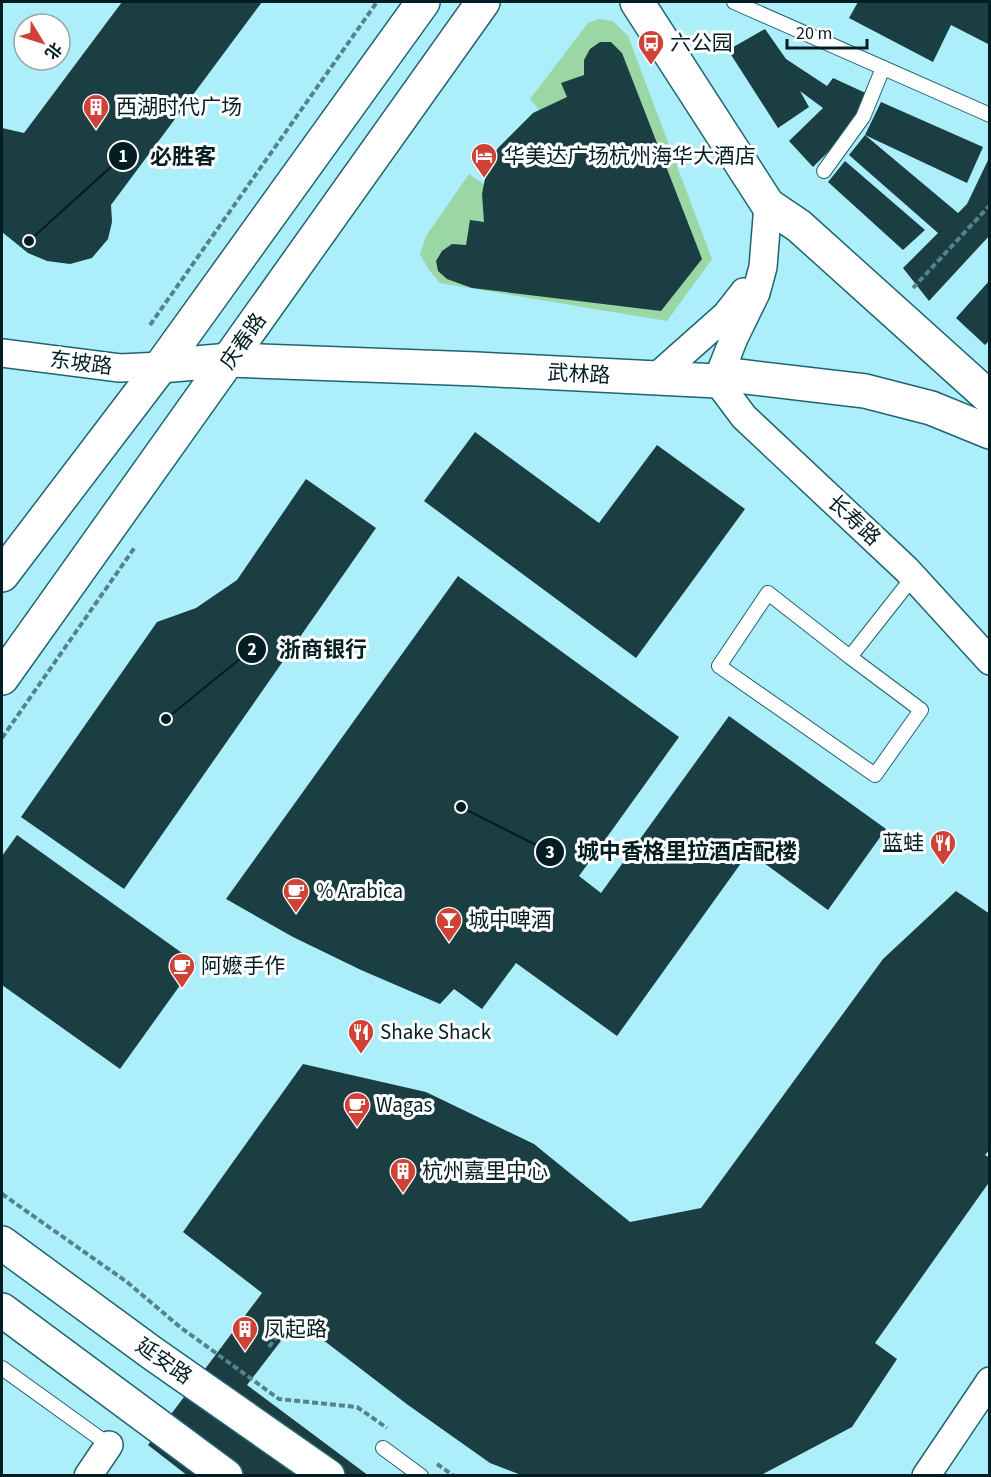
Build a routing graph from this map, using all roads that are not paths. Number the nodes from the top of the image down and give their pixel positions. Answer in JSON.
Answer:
{"nodes":[{"id":1,"x":423,"y":2,"type":"edge"},
{"id":2,"x":483,"y":2,"type":"edge"},
{"id":3,"x":638,"y":2,"type":"edge"},
{"id":4,"x":735,"y":2,"type":"edge"},
{"id":5,"x":883,"y":68,"type":"junction"},
{"id":6,"x":990,"y":115,"type":"edge"},
{"id":7,"x":824,"y":171,"type":"dead end"},
{"id":8,"x":768,"y":205,"type":"junction"},
{"id":9,"x":763,"y":267,"type":"junction"},
{"id":10,"x":2,"y":353,"type":"edge"},
{"id":11,"x":230,"y":360,"type":"junction"},
{"id":12,"x":161,"y":366,"type":"junction"},
{"id":13,"x":655,"y":378,"type":"junction"},
{"id":14,"x":717,"y":381,"type":"junction"},
{"id":15,"x":990,"y":399,"type":"edge"},
{"id":16,"x":990,"y":432,"type":"edge"},
{"id":17,"x":2,"y":575,"type":"edge"},
{"id":18,"x":913,"y":577,"type":"junction"},
{"id":19,"x":850,"y":657,"type":"junction"},
{"id":20,"x":990,"y":661,"type":"edge"},
{"id":21,"x":2,"y":678,"type":"edge"},
{"id":22,"x":2,"y":1243,"type":"edge"},
{"id":23,"x":2,"y":1310,"type":"edge"},
{"id":24,"x":2,"y":1368,"type":"edge"},
{"id":25,"x":990,"y":1381,"type":"edge"},
{"id":26,"x":109,"y":1445,"type":"joint"},
{"id":27,"x":383,"y":1448,"type":"dead end"},
{"id":28,"x":88,"y":1476,"type":"edge"},
{"id":29,"x":226,"y":1476,"type":"edge"},
{"id":30,"x":328,"y":1476,"type":"edge"},
{"id":31,"x":421,"y":1476,"type":"edge"},
{"id":32,"x":926,"y":1476,"type":"edge"}],
"edges":[{"from":1,"to":12,"type":"main road"},
{"from":2,"to":11,"type":"main road","name":"庆春路"},
{"from":3,"to":8,"type":"main road"},
{"from":4,"to":5,"type":"lane"},
{"from":5,"to":6,"type":"lane"},
{"from":5,"to":7,"type":"lane"},
{"from":8,"to":9,"type":"street"},
{"from":8,"to":15,"type":"main road"},
{"from":9,"to":13,"type":"street"},
{"from":9,"to":14,"type":"street"},
{"from":10,"to":12,"type":"street","name":"东坡路"},
{"from":11,"to":12,"type":"main road","name":"武林路"},
{"from":11,"to":13,"type":"main road","name":"武林路"},
{"from":11,"to":21,"type":"main road","name":"庆春路"},
{"from":12,"to":17,"type":"main road"},
{"from":13,"to":14,"type":"main road","name":"武林路"},
{"from":14,"to":16,"type":"main road","name":"武林路"},
{"from":14,"to":18,"type":"street","name":"长寿路"},
{"from":18,"to":19,"type":"lane"},
{"from":18,"to":20,"type":"street","name":"长寿路"},
{"from":19,"to":19,"type":"lane"},
{"from":22,"to":30,"type":"main road","name":"延安路"},
{"from":23,"to":29,"type":"main road"},
{"from":24,"to":26,"type":"lane"},
{"from":25,"to":32,"type":"street"},
{"from":26,"to":28,"type":"street"},
{"from":27,"to":31,"type":"lane"}]}
